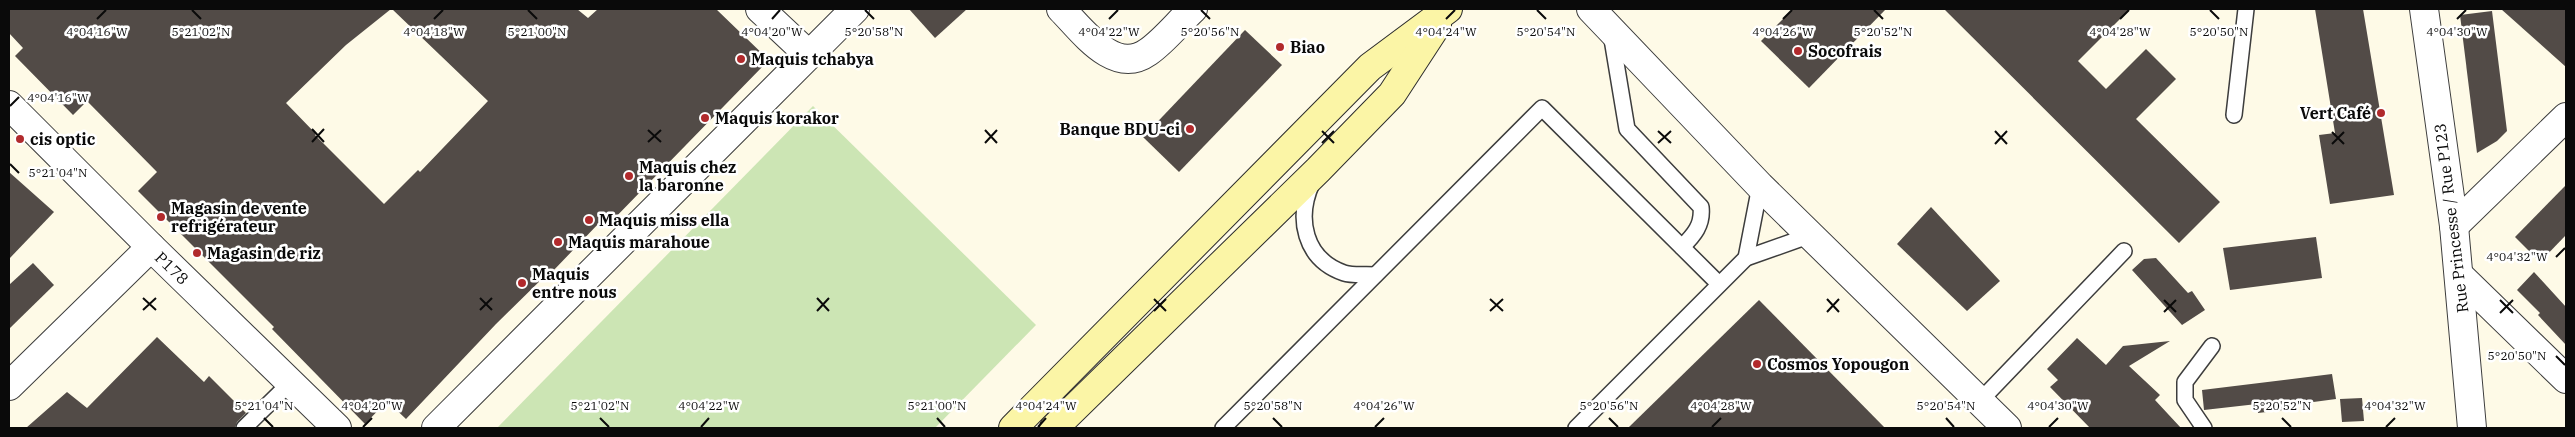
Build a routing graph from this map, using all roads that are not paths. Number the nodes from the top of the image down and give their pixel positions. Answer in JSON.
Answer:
{"nodes":[{"id":1,"x":760,"y":9,"type":"edge"},
{"id":2,"x":855,"y":9,"type":"edge"},
{"id":3,"x":1061,"y":9,"type":"edge"},
{"id":4,"x":1192,"y":9,"type":"edge"},
{"id":5,"x":1448,"y":9,"type":"edge"},
{"id":6,"x":2246,"y":9,"type":"edge"},
{"id":7,"x":2424,"y":9,"type":"edge"},
{"id":8,"x":1601,"y":18,"type":"edge"},
{"id":9,"x":809,"y":56,"type":"junction"},
{"id":10,"x":9,"y":105,"type":"edge"},
{"id":11,"x":2234,"y":115,"type":"dead end"},
{"id":12,"x":2566,"y":117,"type":"edge"},
{"id":13,"x":1318,"y":170,"type":"junction"},
{"id":14,"x":1760,"y":186,"type":"junction"},
{"id":15,"x":2454,"y":226,"type":"junction"},
{"id":16,"x":1810,"y":235,"type":"junction"},
{"id":17,"x":1682,"y":247,"type":"junction"},
{"id":18,"x":151,"y":248,"type":"junction"},
{"id":19,"x":2124,"y":251,"type":"dead end"},
{"id":20,"x":1746,"y":258,"type":"junction"},
{"id":21,"x":1376,"y":275,"type":"junction"},
{"id":22,"x":2459,"y":275,"type":"junction"},
{"id":23,"x":1719,"y":284,"type":"junction"},
{"id":24,"x":2212,"y":346,"type":"dead end"},
{"id":25,"x":2566,"y":379,"type":"edge"},
{"id":26,"x":290,"y":383,"type":"junction"},
{"id":27,"x":9,"y":386,"type":"edge"},
{"id":28,"x":1980,"y":401,"type":"junction"},
{"id":29,"x":244,"y":428,"type":"edge"},
{"id":30,"x":337,"y":428,"type":"edge"},
{"id":31,"x":436,"y":428,"type":"edge"},
{"id":32,"x":1013,"y":428,"type":"edge"},
{"id":33,"x":1054,"y":428,"type":"edge"},
{"id":34,"x":1223,"y":428,"type":"edge"},
{"id":35,"x":1576,"y":428,"type":"edge"},
{"id":36,"x":2007,"y":428,"type":"edge"},
{"id":37,"x":2204,"y":428,"type":"edge"},
{"id":38,"x":2472,"y":428,"type":"edge"}],
"edges":[{"from":1,"to":9,"type":"street"},
{"from":2,"to":9,"type":"street"},
{"from":3,"to":4,"type":"street"},
{"from":5,"to":13,"type":"main road"},
{"from":5,"to":32,"type":"main road"},
{"from":6,"to":11,"type":"lane"},
{"from":7,"to":15,"type":"street","name":"Rue Princesse / Rue P123"},
{"from":8,"to":14,"type":"street"},
{"from":8,"to":17,"type":"lane"},
{"from":9,"to":31,"type":"street"},
{"from":10,"to":18,"type":"street","name":"P178"},
{"from":12,"to":15,"type":"street"},
{"from":13,"to":21,"type":"lane"},
{"from":13,"to":33,"type":"main road"},
{"from":14,"to":16,"type":"street"},
{"from":14,"to":20,"type":"lane"},
{"from":15,"to":22,"type":"street","name":"Rue Princesse / Rue P123"},
{"from":16,"to":20,"type":"lane"},
{"from":16,"to":28,"type":"street"},
{"from":17,"to":21,"type":"lane"},
{"from":17,"to":23,"type":"lane"},
{"from":18,"to":26,"type":"street","name":"P178"},
{"from":18,"to":27,"type":"street"},
{"from":19,"to":28,"type":"lane"},
{"from":20,"to":23,"type":"lane"},
{"from":21,"to":34,"type":"lane"},
{"from":22,"to":25,"type":"street"},
{"from":22,"to":38,"type":"street","name":"Rue Princesse / Rue P123"},
{"from":23,"to":35,"type":"lane"},
{"from":24,"to":37,"type":"lane"},
{"from":26,"to":29,"type":"lane"},
{"from":26,"to":30,"type":"street","name":"P178"},
{"from":28,"to":36,"type":"street"}]}
